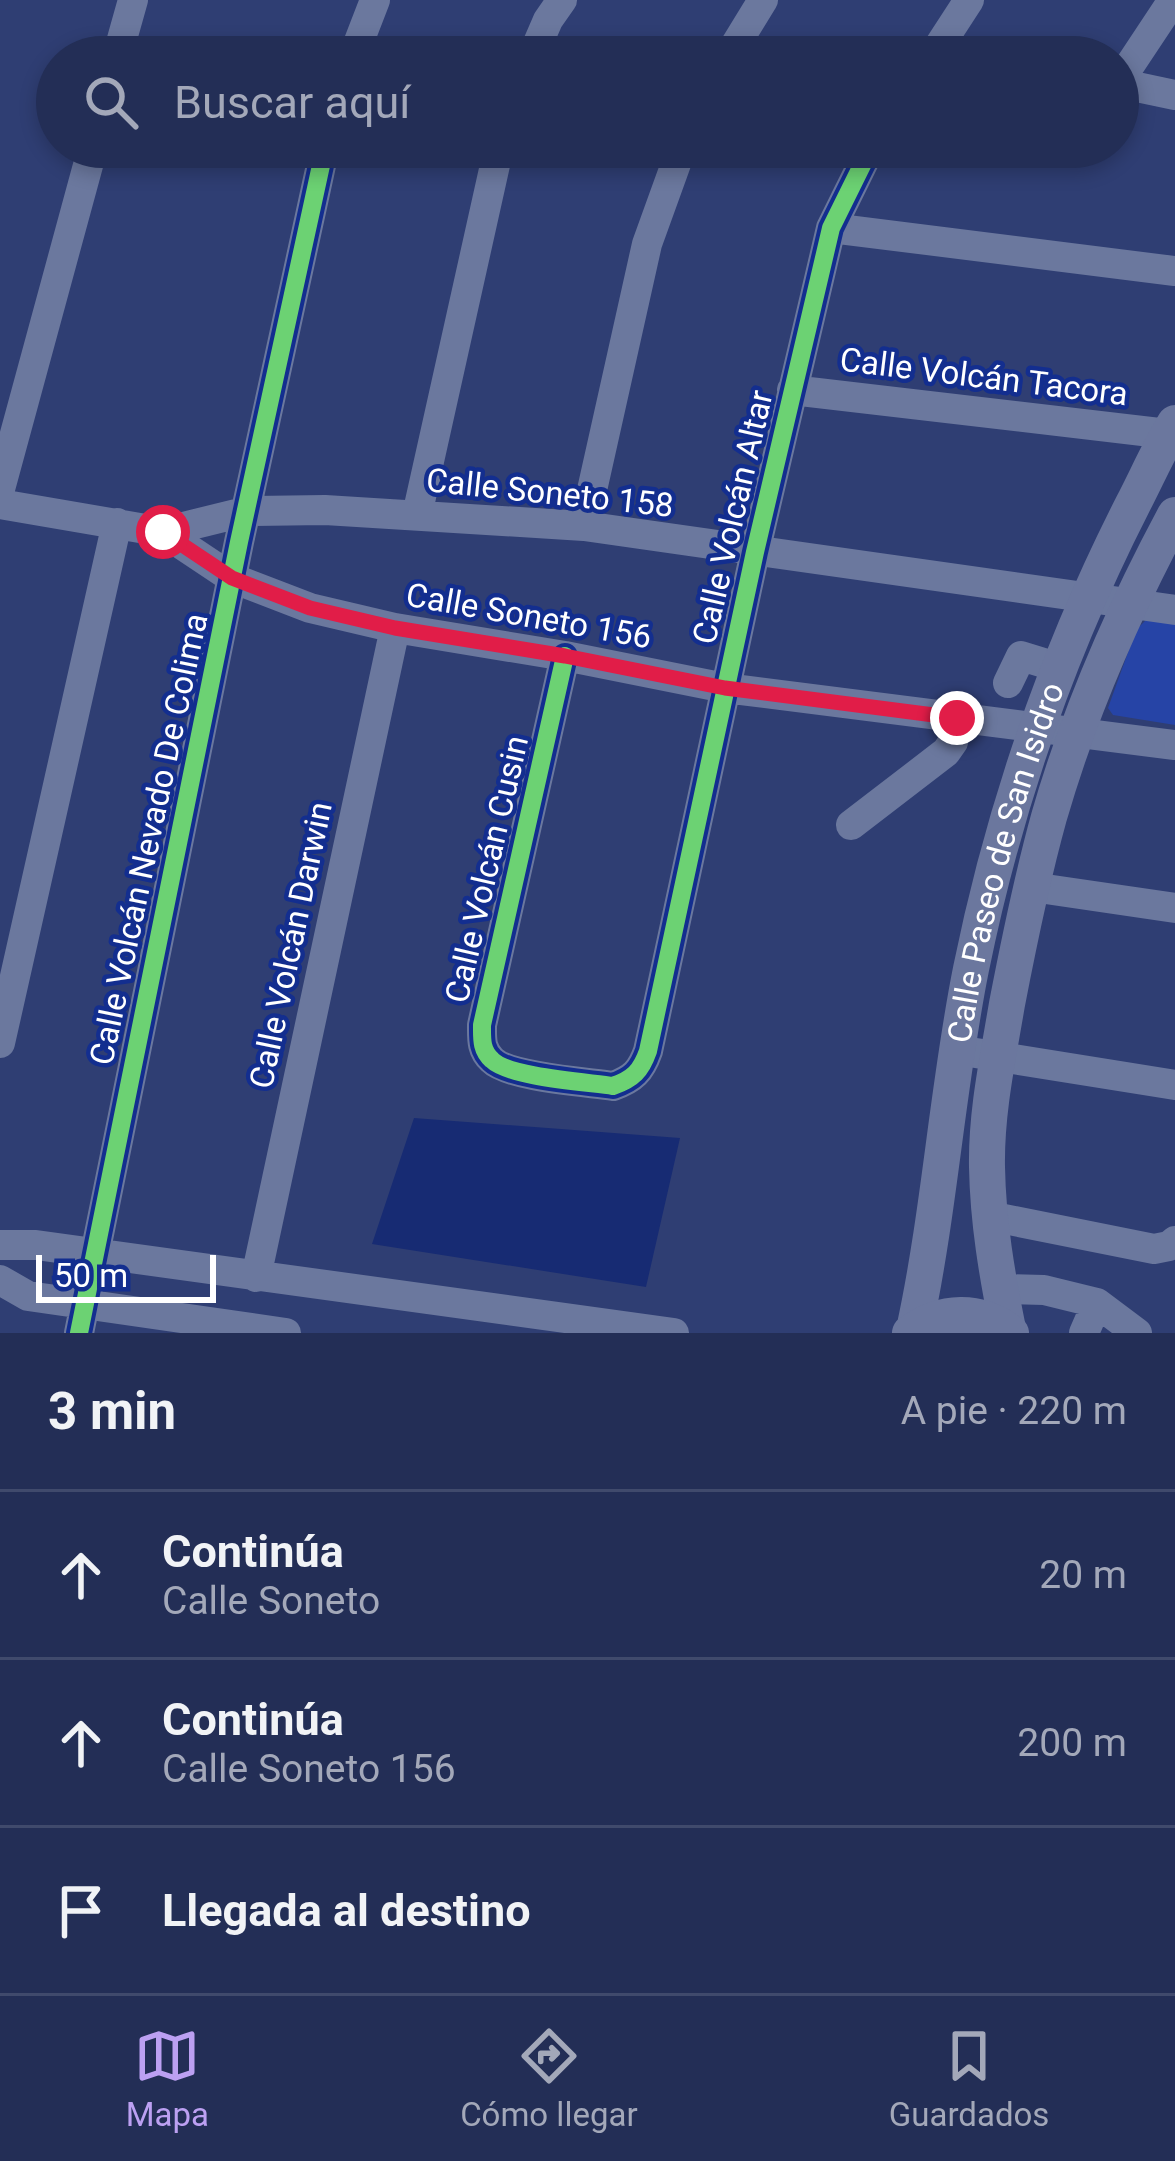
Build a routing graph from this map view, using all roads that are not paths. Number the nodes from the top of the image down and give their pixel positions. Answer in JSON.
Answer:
{"nodes":[{"id":1,"x":133,"y":0,"type":"edge"},
{"id":2,"x":375,"y":0,"type":"edge"},
{"id":3,"x":562,"y":0,"type":"edge"},
{"id":4,"x":763,"y":0,"type":"edge"},
{"id":5,"x":970,"y":0,"type":"edge"},
{"id":6,"x":1173,"y":0,"type":"edge"},
{"id":7,"x":123,"y":36,"type":"edge"},
{"id":8,"x":360,"y":36,"type":"edge"},
{"id":9,"x":541,"y":36,"type":"edge"},
{"id":10,"x":741,"y":36,"type":"edge"},
{"id":11,"x":946,"y":36,"type":"edge"},
{"id":12,"x":1139,"y":51,"type":"edge"},
{"id":13,"x":1139,"y":87,"type":"edge"},
{"id":14,"x":1175,"y":95,"type":"edge"},
{"id":15,"x":87,"y":168,"type":"edge"},
{"id":16,"x":322,"y":168,"type":"edge"},
{"id":17,"x":494,"y":168,"type":"edge"},
{"id":18,"x":674,"y":168,"type":"edge"},
{"id":19,"x":861,"y":168,"type":"edge"},
{"id":20,"x":831,"y":228,"type":"junction"},
{"id":21,"x":1175,"y":271,"type":"edge"},
{"id":22,"x":792,"y":390,"type":"junction"},
{"id":23,"x":1172,"y":429,"type":"edge"},
{"id":24,"x":0,"y":489,"type":"edge"},
{"id":25,"x":0,"y":504,"type":"edge"},
{"id":26,"x":248,"y":511,"type":"junction"},
{"id":27,"x":1175,"y":514,"type":"edge"},
{"id":28,"x":417,"y":515,"type":"junction"},
{"id":29,"x":118,"y":523,"type":"junction"},
{"id":30,"x":584,"y":526,"type":"junction"},
{"id":31,"x":163,"y":532,"type":"junction"},
{"id":32,"x":755,"y":552,"type":"junction"},
{"id":33,"x":232,"y":578,"type":"junction"},
{"id":34,"x":1087,"y":599,"type":"junction"},
{"id":35,"x":1130,"y":605,"type":"junction"},
{"id":36,"x":1175,"y":610,"type":"edge"},
{"id":37,"x":395,"y":628,"type":"junction"},
{"id":38,"x":565,"y":656,"type":"junction"},
{"id":39,"x":1020,"y":656,"type":"dead end"},
{"id":40,"x":1060,"y":668,"type":"junction"},
{"id":41,"x":725,"y":688,"type":"junction"},
{"id":42,"x":957,"y":718,"type":"junction"},
{"id":43,"x":1036,"y":728,"type":"junction"},
{"id":44,"x":1077,"y":733,"type":"junction"},
{"id":45,"x":1175,"y":745,"type":"edge"},
{"id":46,"x":851,"y":825,"type":"dead end"},
{"id":47,"x":1032,"y":886,"type":"junction"},
{"id":48,"x":1175,"y":908,"type":"edge"},
{"id":49,"x":0,"y":1043,"type":"edge"},
{"id":50,"x":957,"y":1050,"type":"junction"},
{"id":51,"x":648,"y":1051,"type":"joint"},
{"id":52,"x":998,"y":1057,"type":"junction"},
{"id":53,"x":1175,"y":1085,"type":"edge"},
{"id":54,"x":988,"y":1216,"type":"junction"},
{"id":55,"x":1175,"y":1241,"type":"edge"},
{"id":56,"x":0,"y":1245,"type":"edge"},
{"id":57,"x":94,"y":1255,"type":"junction"},
{"id":58,"x":256,"y":1277,"type":"junction"},
{"id":59,"x":0,"y":1280,"type":"edge"},
{"id":60,"x":1000,"y":1289,"type":"junction"},
{"id":61,"x":1096,"y":1303,"type":"junction"},
{"id":62,"x":82,"y":1320,"type":"edge"},
{"id":63,"x":589,"y":1328,"type":"edge"},
{"id":64,"x":912,"y":1331,"type":"edge"},
{"id":65,"x":1009,"y":1331,"type":"edge"},
{"id":66,"x":267,"y":1332,"type":"edge"},
{"id":67,"x":674,"y":1333,"type":"edge"},
{"id":68,"x":1084,"y":1333,"type":"edge"},
{"id":69,"x":1137,"y":1333,"type":"edge"}],
"edges":[{"from":1,"to":7,"type":"street"},
{"from":2,"to":8,"type":"street"},
{"from":3,"to":9,"type":"street"},
{"from":4,"to":10,"type":"street"},
{"from":5,"to":11,"type":"street"},
{"from":6,"to":12,"type":"street"},
{"from":13,"to":14,"type":"street"},
{"from":15,"to":24,"type":"street"},
{"from":16,"to":26,"type":"street","name":"Calle Volcán Nevado De Colima"},
{"from":17,"to":28,"type":"street"},
{"from":18,"to":30,"type":"street"},
{"from":19,"to":20,"type":"street","name":"Calle Volcán Altar"},
{"from":20,"to":21,"type":"street"},
{"from":20,"to":22,"type":"street","name":"Calle Volcán Altar"},
{"from":22,"to":23,"type":"street","name":"Calle Volcán Tacora"},
{"from":22,"to":32,"type":"street","name":"Calle Volcán Altar"},
{"from":23,"to":34,"type":"main road","name":"Calle Paseo de San Isidro"},
{"from":25,"to":29,"type":"street"},
{"from":26,"to":28,"type":"street","name":"Calle Soneto 158"},
{"from":26,"to":31,"type":"street","name":"Calle Soneto 158"},
{"from":26,"to":33,"type":"street","name":"Calle Volcán Nevado De Colima"},
{"from":27,"to":35,"type":"main road","name":"Calle Paseo de San Isidro"},
{"from":28,"to":30,"type":"street","name":"Calle Soneto 158"},
{"from":29,"to":31,"type":"street"},
{"from":29,"to":49,"type":"street"},
{"from":30,"to":32,"type":"street","name":"Calle Soneto 158"},
{"from":31,"to":33,"type":"street","name":"Calle Soneto 156"},
{"from":32,"to":34,"type":"street","name":"Calle Soneto 158"},
{"from":32,"to":41,"type":"street","name":"Calle Volcán Altar"},
{"from":33,"to":37,"type":"street","name":"Calle Soneto 156"},
{"from":33,"to":57,"type":"street","name":"Calle Volcán Nevado De Colima"},
{"from":34,"to":35,"type":"street","name":"Calle Soneto 158"},
{"from":34,"to":40,"type":"main road","name":"Calle Paseo de San Isidro"},
{"from":35,"to":36,"type":"street"},
{"from":35,"to":44,"type":"main road","name":"Calle Paseo de San Isidro"},
{"from":37,"to":38,"type":"street","name":"Calle Soneto 156"},
{"from":37,"to":58,"type":"street","name":"Calle Volcán Darwin"},
{"from":38,"to":41,"type":"street","name":"Calle Soneto 156"},
{"from":38,"to":51,"type":"street","name":"Calle Volcán Cusin"},
{"from":39,"to":40,"type":"street"},
{"from":40,"to":43,"type":"main road","name":"Calle Paseo de San Isidro"},
{"from":41,"to":42,"type":"street","name":"Calle Soneto 156"},
{"from":41,"to":51,"type":"street","name":"Calle Volcán Altar"},
{"from":42,"to":43,"type":"street","name":"Calle Soneto 156"},
{"from":42,"to":46,"type":"street"},
{"from":43,"to":44,"type":"street","name":"Calle Soneto 156"},
{"from":43,"to":50,"type":"main road","name":"Calle Paseo de San Isidro"},
{"from":44,"to":45,"type":"street","name":"Calle Soneto 156"},
{"from":44,"to":47,"type":"main road","name":"Calle Paseo de San Isidro"},
{"from":47,"to":48,"type":"street"},
{"from":47,"to":52,"type":"main road","name":"Calle Paseo de San Isidro"},
{"from":50,"to":52,"type":"street"},
{"from":50,"to":64,"type":"main road","name":"Calle Paseo de San Isidro"},
{"from":52,"to":53,"type":"street"},
{"from":52,"to":54,"type":"main road","name":"Calle Paseo de San Isidro"},
{"from":54,"to":55,"type":"street"},
{"from":54,"to":60,"type":"main road","name":"Calle Paseo de San Isidro"},
{"from":56,"to":57,"type":"street"},
{"from":57,"to":58,"type":"street"},
{"from":57,"to":62,"type":"street","name":"Calle Volcán Nevado De Colima"},
{"from":58,"to":63,"type":"street"},
{"from":59,"to":62,"type":"street"},
{"from":60,"to":61,"type":"street"},
{"from":60,"to":65,"type":"main road","name":"Calle Paseo de San Isidro"},
{"from":61,"to":68,"type":"street"},
{"from":61,"to":69,"type":"street"},
{"from":62,"to":66,"type":"street"},
{"from":63,"to":67,"type":"street"},
{"from":64,"to":65,"type":"main road"}]}
